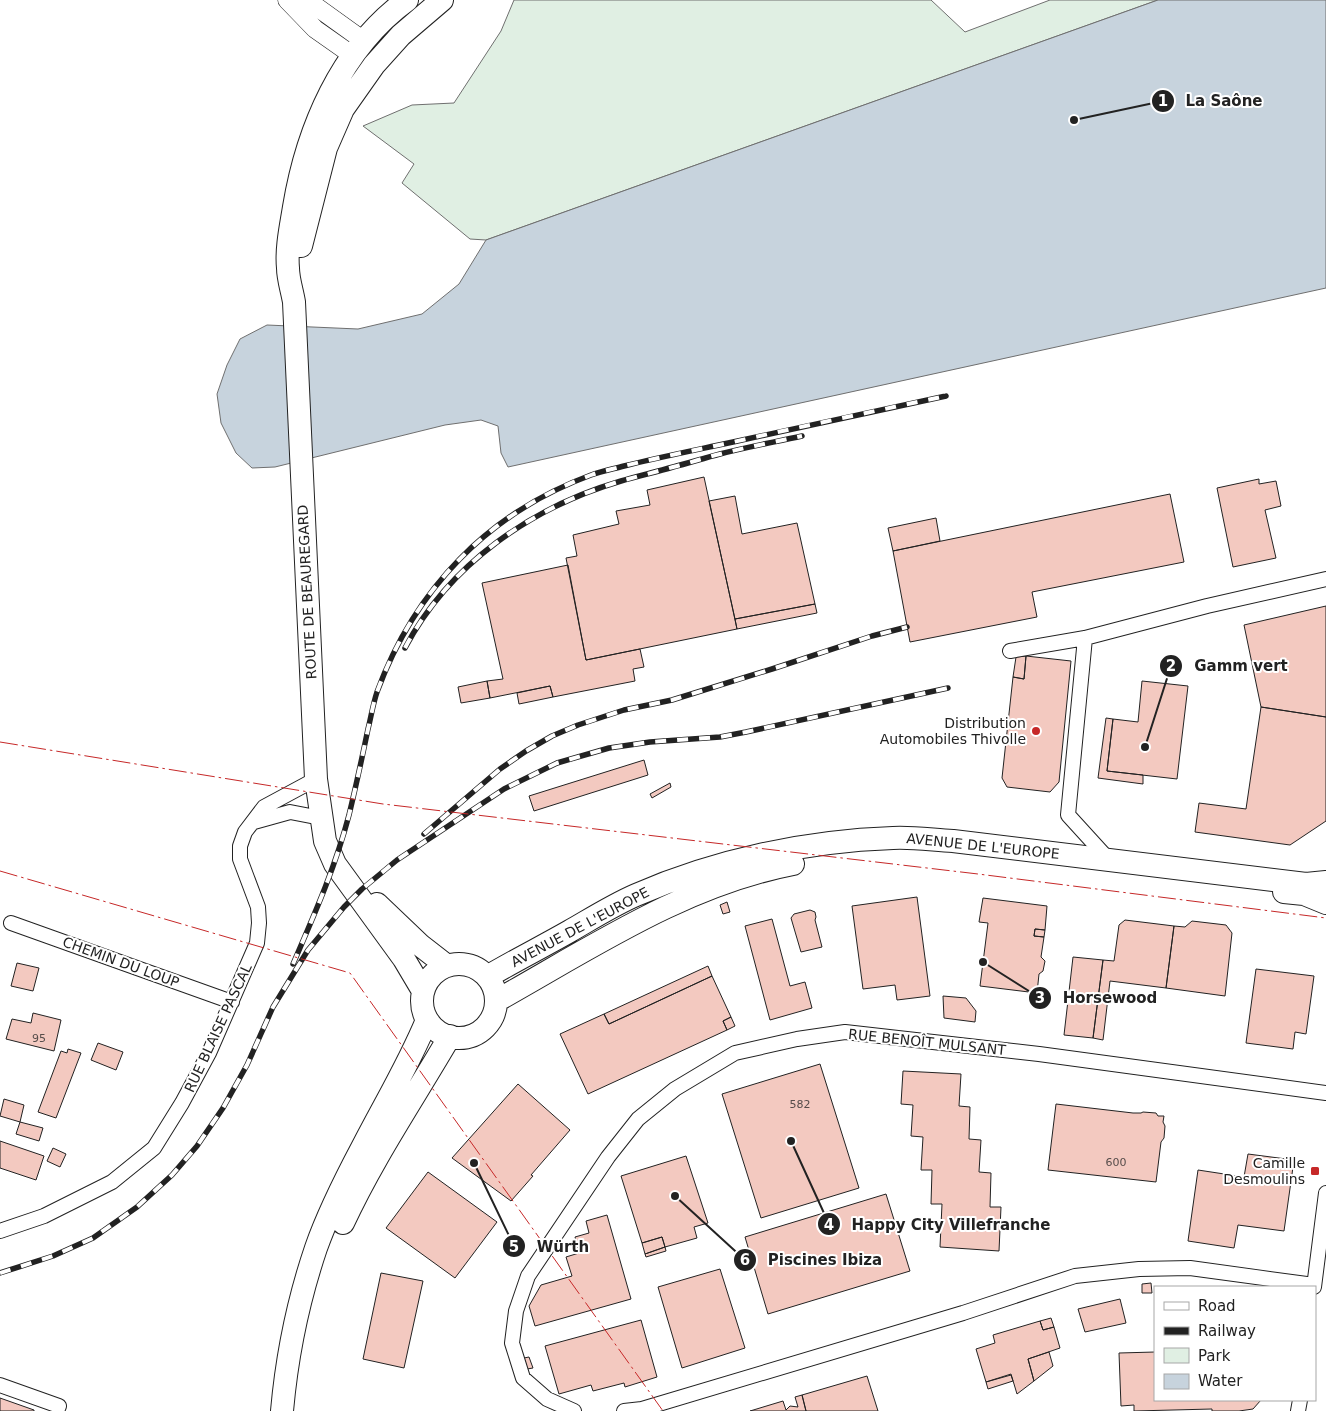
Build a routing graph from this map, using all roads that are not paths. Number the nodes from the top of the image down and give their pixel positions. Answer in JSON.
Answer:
{"nodes":[{"id":1,"x":286,"y":0,"type":"edge"},
{"id":2,"x":307,"y":0,"type":"edge"},
{"id":3,"x":407,"y":0,"type":"edge"},
{"id":4,"x":442,"y":0,"type":"edge"},
{"id":5,"x":358,"y":48,"type":"junction"},
{"id":6,"x":374,"y":65,"type":"junction"},
{"id":7,"x":294,"y":302,"type":"junction"},
{"id":8,"x":1326,"y":579,"type":"edge"},
{"id":9,"x":1085,"y":638,"type":"junction"},
{"id":10,"x":1010,"y":651,"type":"dead end"},
{"id":11,"x":316,"y":779,"type":"junction"},
{"id":12,"x":321,"y":818,"type":"junction"},
{"id":13,"x":254,"y":822,"type":"junction"},
{"id":14,"x":1109,"y":860,"type":"junction"},
{"id":15,"x":345,"y":876,"type":"junction"},
{"id":16,"x":1326,"y":882,"type":"edge"},
{"id":17,"x":1326,"y":904,"type":"edge"},
{"id":18,"x":11,"y":923,"type":"dead end"},
{"id":19,"x":447,"y":966,"type":"junction"},
{"id":20,"x":487,"y":977,"type":"junction"},
{"id":21,"x":423,"y":991,"type":"junction"},
{"id":22,"x":496,"y":1001,"type":"junction"},
{"id":23,"x":232,"y":1002,"type":"junction"},
{"id":24,"x":427,"y":1020,"type":"junction"},
{"id":25,"x":450,"y":1036,"type":"junction"},
{"id":26,"x":1326,"y":1093,"type":"edge"},
{"id":27,"x":1326,"y":1193,"type":"edge"},
{"id":28,"x":0,"y":1231,"type":"edge"},
{"id":29,"x":1314,"y":1286,"type":"edge"},
{"id":30,"x":0,"y":1385,"type":"edge"},
{"id":31,"x":57,"y":1411,"type":"edge"},
{"id":32,"x":282,"y":1411,"type":"edge"},
{"id":33,"x":291,"y":1411,"type":"edge"},
{"id":34,"x":574,"y":1411,"type":"edge"},
{"id":35,"x":624,"y":1411,"type":"edge"}],
"edges":[{"from":1,"to":5,"type":"street"},
{"from":2,"to":5,"type":"street"},
{"from":3,"to":5,"type":"main road","name":"ROUTE DE BEAUREGARD"},
{"from":4,"to":6,"type":"main road","name":"ROUTE DE BEAUREGARD"},
{"from":5,"to":6,"type":"main road"},
{"from":5,"to":7,"type":"main road","name":"ROUTE DE BEAUREGARD"},
{"from":6,"to":7,"type":"main road","name":"ROUTE DE BEAUREGARD"},
{"from":7,"to":11,"type":"main road","name":"ROUTE DE BEAUREGARD"},
{"from":8,"to":9,"type":"street"},
{"from":9,"to":10,"type":"street"},
{"from":9,"to":14,"type":"street"},
{"from":11,"to":12,"type":"main road","name":"ROUTE DE BEAUREGARD"},
{"from":11,"to":13,"type":"street","name":"RUE BLAISE PASCAL"},
{"from":12,"to":13,"type":"street"},
{"from":12,"to":15,"type":"main road","name":"ROUTE DE BEAUREGARD"},
{"from":13,"to":23,"type":"street","name":"RUE BLAISE PASCAL"},
{"from":14,"to":16,"type":"main road","name":"AVENUE DE L'EUROPE"},
{"from":14,"to":20,"type":"main road","name":"AVENUE DE L'EUROPE"},
{"from":15,"to":19,"type":"main road","name":"ROUTE DE BEAUREGARD"},
{"from":15,"to":21,"type":"main road","name":"ROUTE DE BEAUREGARD"},
{"from":17,"to":22,"type":"main road","name":"AVENUE DE L'EUROPE"},
{"from":18,"to":23,"type":"street","name":"CHEMIN DU LOUP"},
{"from":19,"to":20,"type":"main road"},
{"from":19,"to":21,"type":"main road"},
{"from":20,"to":22,"type":"main road"},
{"from":21,"to":24,"type":"main road"},
{"from":22,"to":25,"type":"main road"},
{"from":23,"to":28,"type":"street","name":"RUE BLAISE PASCAL"},
{"from":24,"to":25,"type":"main road"},
{"from":24,"to":32,"type":"main road"},
{"from":25,"to":33,"type":"main road"},
{"from":26,"to":34,"type":"street","name":"RUE BENOÎT MULSANT"},
{"from":27,"to":29,"type":"street"},
{"from":29,"to":35,"type":"street"},
{"from":30,"to":31,"type":"street"}]}
